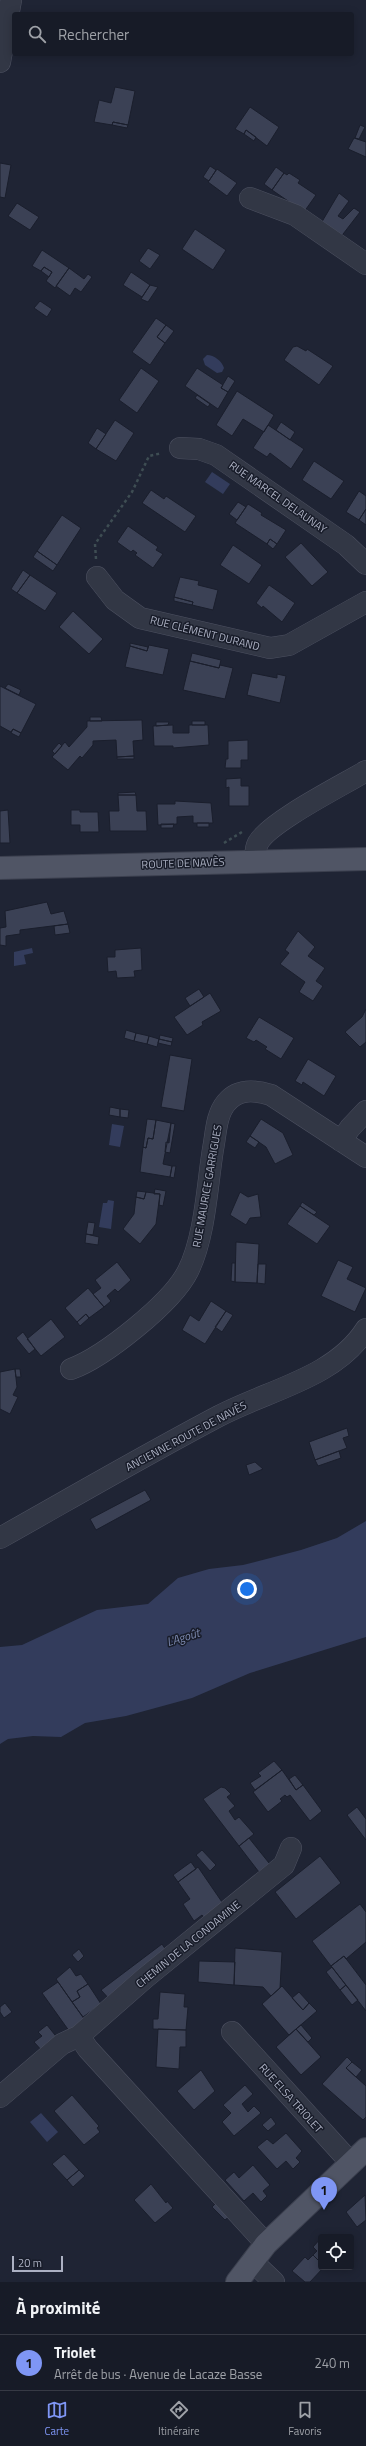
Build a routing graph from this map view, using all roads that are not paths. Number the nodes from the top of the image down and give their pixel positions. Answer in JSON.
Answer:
{"nodes":[{"id":1,"x":11,"y":0,"type":"edge"},
{"id":2,"x":0,"y":62,"type":"edge"},
{"id":3,"x":250,"y":198,"type":"dead end"},
{"id":4,"x":366,"y":264,"type":"edge"},
{"id":5,"x":180,"y":448,"type":"road end"},
{"id":6,"x":366,"y":564,"type":"edge"},
{"id":7,"x":97,"y":577,"type":"road end"},
{"id":8,"x":366,"y":602,"type":"edge"},
{"id":9,"x":366,"y":772,"type":"edge"},
{"id":10,"x":366,"y":859,"type":"edge"},
{"id":11,"x":256,"y":861,"type":"junction"},
{"id":12,"x":0,"y":868,"type":"edge"},
{"id":13,"x":366,"y":1111,"type":"edge"},
{"id":14,"x":341,"y":1141,"type":"junction"},
{"id":15,"x":366,"y":1157,"type":"edge"},
{"id":16,"x":366,"y":1329,"type":"edge"},
{"id":17,"x":71,"y":1369,"type":"dead end"},
{"id":18,"x":0,"y":1538,"type":"edge"},
{"id":19,"x":291,"y":1848,"type":"dead end"},
{"id":20,"x":232,"y":2032,"type":"dead end"},
{"id":21,"x":79,"y":2036,"type":"junction"},
{"id":22,"x":0,"y":2097,"type":"edge"},
{"id":23,"x":358,"y":2156,"type":"edge"},
{"id":24,"x":266,"y":2244,"type":"junction"},
{"id":25,"x":252,"y":2261,"type":"junction"},
{"id":26,"x":225,"y":2282,"type":"edge"},
{"id":27,"x":237,"y":2282,"type":"edge"},
{"id":28,"x":274,"y":2282,"type":"edge"}],
"edges":[{"from":1,"to":2,"type":"street"},
{"from":3,"to":4,"type":"street"},
{"from":5,"to":6,"type":"street","name":"RUE MARCEL DELAUNAY"},
{"from":7,"to":8,"type":"street","name":"RUE CLÉMENT DURAND"},
{"from":9,"to":11,"type":"street"},
{"from":10,"to":11,"type":"main road","name":"ROUTE DE NAVÈS"},
{"from":11,"to":12,"type":"main road","name":"ROUTE DE NAVÈS"},
{"from":13,"to":14,"type":"street"},
{"from":14,"to":15,"type":"street","name":"RUE MAURICE GARRIGUES"},
{"from":14,"to":17,"type":"street","name":"RUE MAURICE GARRIGUES"},
{"from":16,"to":18,"type":"street","name":"ANCIENNE ROUTE DE NAVÈS"},
{"from":19,"to":21,"type":"street","name":"CHEMIN DE LA CONDAMINE"},
{"from":20,"to":23,"type":"street","name":"RUE ELSA TRIOLET"},
{"from":21,"to":22,"type":"street","name":"CHEMIN DE LA CONDAMINE"},
{"from":21,"to":24,"type":"street"},
{"from":23,"to":24,"type":"main road"},
{"from":24,"to":25,"type":"main road"},
{"from":25,"to":26,"type":"main road"},
{"from":25,"to":27,"type":"main road"},
{"from":25,"to":28,"type":"street"}]}
